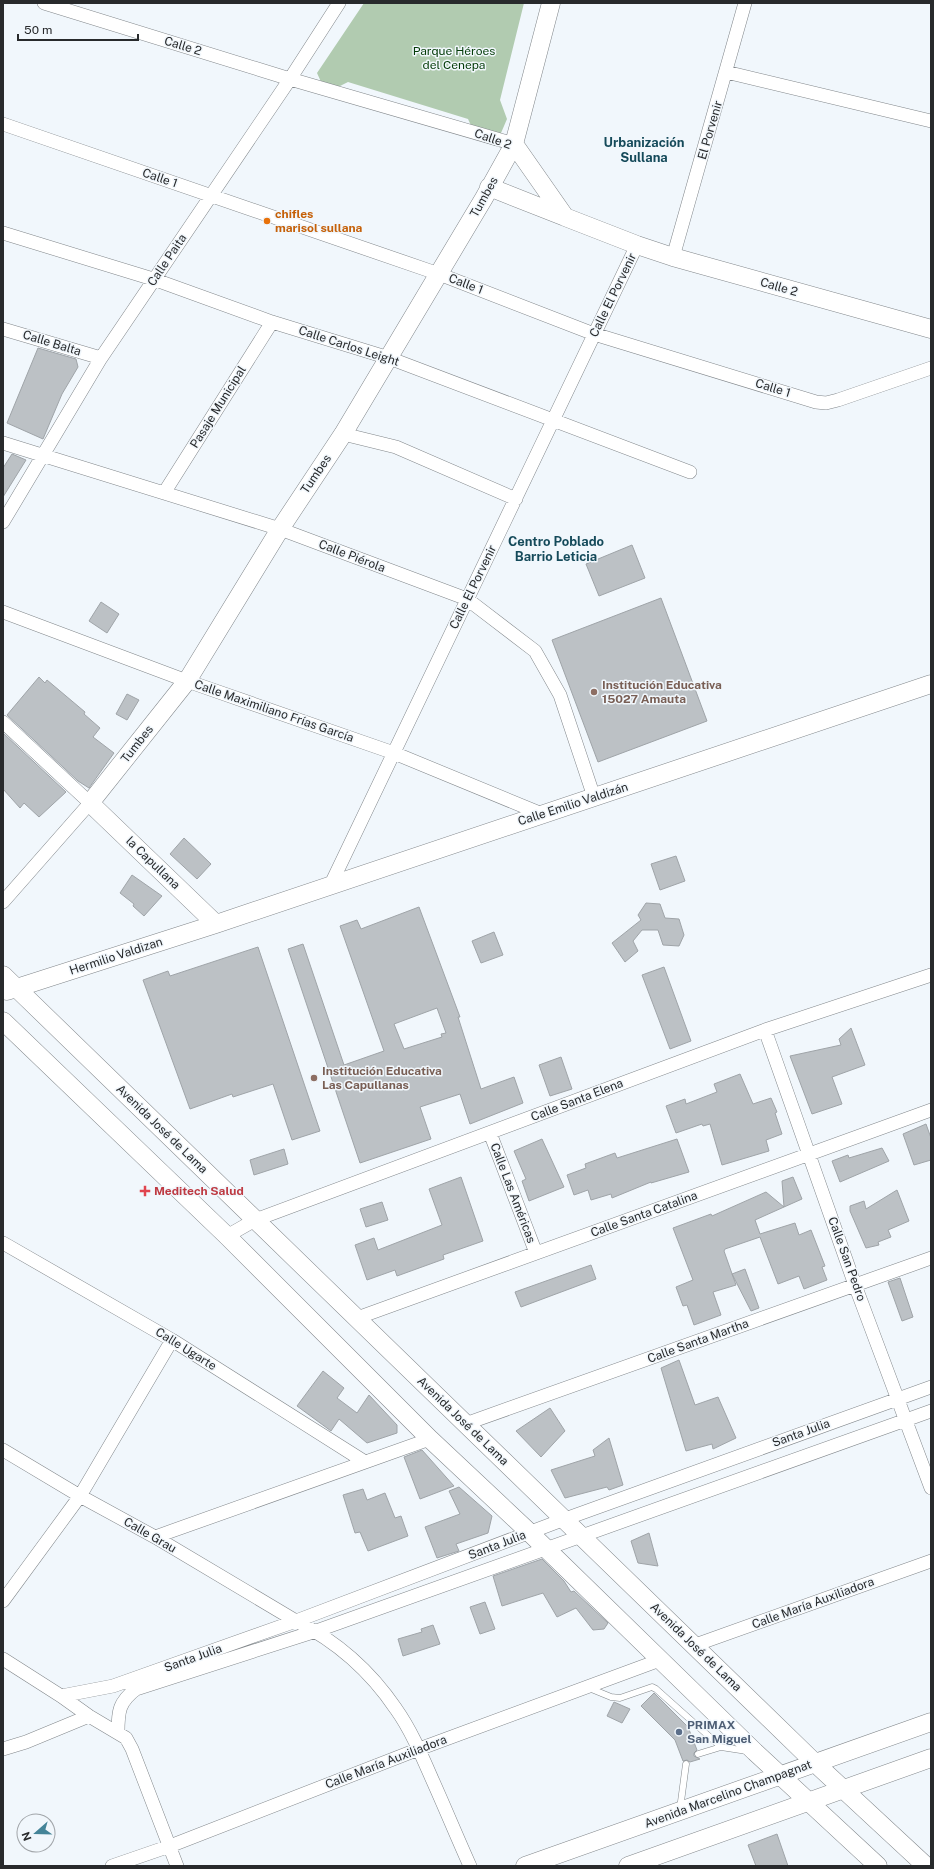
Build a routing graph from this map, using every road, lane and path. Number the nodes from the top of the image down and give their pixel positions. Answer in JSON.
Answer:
{"nodes":[{"id":1,"x":44,"y":3,"type":"edge"},
{"id":2,"x":339,"y":3,"type":"edge"},
{"id":3,"x":551,"y":3,"type":"edge"},
{"id":4,"x":745,"y":3,"type":"edge"},
{"id":5,"x":726,"y":72,"type":"junction"},
{"id":6,"x":290,"y":79,"type":"junction"},
{"id":7,"x":931,"y":121,"type":"edge"},
{"id":8,"x":3,"y":124,"type":"edge"},
{"id":9,"x":514,"y":144,"type":"junction"},
{"id":10,"x":489,"y":187,"type":"junction"},
{"id":11,"x":211,"y":195,"type":"junction"},
{"id":12,"x":565,"y":217,"type":"junction"},
{"id":13,"x":3,"y":233,"type":"edge"},
{"id":14,"x":637,"y":245,"type":"junction"},
{"id":15,"x":673,"y":257,"type":"junction"},
{"id":16,"x":439,"y":274,"type":"junction"},
{"id":17,"x":153,"y":279,"type":"junction"},
{"id":18,"x":272,"y":322,"type":"junction"},
{"id":19,"x":3,"y":329,"type":"edge"},
{"id":20,"x":931,"y":329,"type":"edge"},
{"id":21,"x":594,"y":334,"type":"junction"},
{"id":22,"x":101,"y":358,"type":"junction"},
{"id":23,"x":389,"y":358,"type":"junction"},
{"id":24,"x":931,"y":368,"type":"edge"},
{"id":25,"x":553,"y":421,"type":"junction"},
{"id":26,"x":343,"y":434,"type":"junction"},
{"id":27,"x":3,"y":443,"type":"edge"},
{"id":28,"x":44,"y":456,"type":"junction"},
{"id":29,"x":690,"y":472,"type":"dead end"},
{"id":30,"x":164,"y":493,"type":"junction"},
{"id":31,"x":516,"y":498,"type":"junction"},
{"id":32,"x":3,"y":522,"type":"edge"},
{"id":33,"x":280,"y":529,"type":"junction"},
{"id":34,"x":467,"y":599,"type":"junction"},
{"id":35,"x":3,"y":612,"type":"edge"},
{"id":36,"x":187,"y":681,"type":"junction"},
{"id":37,"x":931,"y":684,"type":"edge"},
{"id":38,"x":4,"y":726,"type":"edge"},
{"id":39,"x":394,"y":753,"type":"junction"},
{"id":40,"x":594,"y":797,"type":"junction"},
{"id":41,"x":90,"y":803,"type":"junction"},
{"id":42,"x":542,"y":814,"type":"junction"},
{"id":43,"x":330,"y":886,"type":"junction"},
{"id":44,"x":3,"y":902,"type":"edge"},
{"id":45,"x":216,"y":924,"type":"junction"},
{"id":46,"x":3,"y":975,"type":"edge"},
{"id":47,"x":931,"y":975,"type":"edge"},
{"id":48,"x":10,"y":990,"type":"edge"},
{"id":49,"x":3,"y":1021,"type":"edge"},
{"id":50,"x":765,"y":1030,"type":"junction"},
{"id":51,"x":931,"y":1110,"type":"edge"},
{"id":52,"x":490,"y":1133,"type":"junction"},
{"id":53,"x":810,"y":1154,"type":"junction"},
{"id":54,"x":255,"y":1220,"type":"junction"},
{"id":55,"x":227,"y":1236,"type":"junction"},
{"id":56,"x":3,"y":1243,"type":"edge"},
{"id":57,"x":536,"y":1253,"type":"junction"},
{"id":58,"x":931,"y":1258,"type":"edge"},
{"id":59,"x":855,"y":1285,"type":"junction"},
{"id":60,"x":356,"y":1318,"type":"junction"},
{"id":61,"x":172,"y":1340,"type":"junction"},
{"id":62,"x":931,"y":1387,"type":"edge"},
{"id":63,"x":898,"y":1398,"type":"junction"},
{"id":64,"x":931,"y":1411,"type":"edge"},
{"id":65,"x":906,"y":1420,"type":"junction"},
{"id":66,"x":465,"y":1424,"type":"junction"},
{"id":67,"x":430,"y":1439,"type":"junction"},
{"id":68,"x":3,"y":1450,"type":"edge"},
{"id":69,"x":366,"y":1462,"type":"junction"},
{"id":70,"x":931,"y":1488,"type":"edge"},
{"id":71,"x":80,"y":1496,"type":"junction"},
{"id":72,"x":565,"y":1519,"type":"junction"},
{"id":73,"x":529,"y":1532,"type":"junction"},
{"id":74,"x":582,"y":1536,"type":"junction"},
{"id":75,"x":155,"y":1537,"type":"junction"},
{"id":76,"x":546,"y":1549,"type":"junction"},
{"id":77,"x":931,"y":1561,"type":"edge"},
{"id":78,"x":3,"y":1601,"type":"edge"},
{"id":79,"x":296,"y":1621,"type":"junction"},
{"id":80,"x":316,"y":1631,"type":"junction"},
{"id":81,"x":695,"y":1645,"type":"junction"},
{"id":82,"x":3,"y":1659,"type":"edge"},
{"id":83,"x":660,"y":1660,"type":"junction"},
{"id":84,"x":586,"y":1687,"type":"junction"},
{"id":85,"x":61,"y":1696,"type":"junction"},
{"id":86,"x":89,"y":1716,"type":"junction"},
{"id":87,"x":931,"y":1722,"type":"edge"},
{"id":88,"x":118,"y":1732,"type":"junction"},
{"id":89,"x":722,"y":1747,"type":"junction"},
{"id":90,"x":3,"y":1749,"type":"edge"},
{"id":91,"x":419,"y":1749,"type":"junction"},
{"id":92,"x":755,"y":1752,"type":"junction"},
{"id":93,"x":698,"y":1754,"type":"dead end"},
{"id":94,"x":931,"y":1758,"type":"edge"},
{"id":95,"x":816,"y":1763,"type":"junction"},
{"id":96,"x":686,"y":1764,"type":"dead end"},
{"id":97,"x":781,"y":1775,"type":"junction"},
{"id":98,"x":844,"y":1789,"type":"junction"},
{"id":99,"x":809,"y":1801,"type":"junction"},
{"id":100,"x":680,"y":1811,"type":"junction"},
{"id":101,"x":170,"y":1846,"type":"junction"},
{"id":102,"x":112,"y":1866,"type":"edge"},
{"id":103,"x":177,"y":1866,"type":"edge"},
{"id":104,"x":470,"y":1866,"type":"edge"},
{"id":105,"x":525,"y":1866,"type":"edge"},
{"id":106,"x":628,"y":1866,"type":"edge"},
{"id":107,"x":878,"y":1866,"type":"edge"},
{"id":108,"x":926,"y":1866,"type":"edge"}],
"edges":[{"from":1,"to":6,"type":"street","name":"Calle 2"},
{"from":2,"to":6,"type":"street","name":"Calle Paita"},
{"from":3,"to":9,"type":"main road","name":"Tumbes"},
{"from":4,"to":5,"type":"street","name":"El Porvenir"},
{"from":5,"to":7,"type":"street"},
{"from":5,"to":15,"type":"street","name":"El Porvenir"},
{"from":6,"to":9,"type":"street","name":"Calle 2"},
{"from":6,"to":11,"type":"street","name":"Calle Paita"},
{"from":8,"to":11,"type":"street","name":"Calle 1"},
{"from":9,"to":10,"type":"main road","name":"Tumbes"},
{"from":9,"to":12,"type":"main road","name":"Calle 2"},
{"from":10,"to":12,"type":"main road"},
{"from":10,"to":16,"type":"main road","name":"Tumbes"},
{"from":11,"to":16,"type":"street","name":"Calle 1"},
{"from":11,"to":17,"type":"street","name":"Calle Paita"},
{"from":12,"to":14,"type":"main road","name":"Calle 2"},
{"from":13,"to":17,"type":"street","name":"Calle Carlos Leight"},
{"from":14,"to":15,"type":"main road","name":"Calle 2"},
{"from":14,"to":21,"type":"street","name":"Calle El Porvenir"},
{"from":15,"to":20,"type":"main road","name":"Calle 2"},
{"from":16,"to":21,"type":"street","name":"Calle 1"},
{"from":16,"to":23,"type":"main road","name":"Tumbes"},
{"from":17,"to":18,"type":"street","name":"Calle Carlos Leight"},
{"from":17,"to":22,"type":"street","name":"Calle Paita"},
{"from":18,"to":23,"type":"street","name":"Calle Carlos Leight"},
{"from":18,"to":30,"type":"street","name":"Pasaje Municipal"},
{"from":19,"to":22,"type":"street","name":"Calle Balta"},
{"from":21,"to":24,"type":"street","name":"Calle 1"},
{"from":21,"to":25,"type":"street","name":"Calle El Porvenir"},
{"from":22,"to":28,"type":"street","name":"Calle Paita"},
{"from":23,"to":25,"type":"street","name":"Calle Carlos Leight"},
{"from":23,"to":26,"type":"main road","name":"Tumbes"},
{"from":25,"to":29,"type":"street","name":"Calle Carlos Leight"},
{"from":25,"to":31,"type":"street","name":"Calle El Porvenir"},
{"from":26,"to":31,"type":"street"},
{"from":26,"to":33,"type":"main road","name":"Tumbes"},
{"from":27,"to":28,"type":"street","name":"Calle Piérola"},
{"from":28,"to":30,"type":"street","name":"Calle Piérola"},
{"from":28,"to":32,"type":"street","name":"Calle Paita"},
{"from":30,"to":33,"type":"street","name":"Calle Piérola"},
{"from":31,"to":34,"type":"street","name":"Calle El Porvenir"},
{"from":33,"to":34,"type":"street","name":"Calle Piérola"},
{"from":33,"to":36,"type":"main road","name":"Tumbes"},
{"from":34,"to":39,"type":"street","name":"Calle El Porvenir"},
{"from":34,"to":40,"type":"street","name":"Calle Piérola"},
{"from":35,"to":36,"type":"street","name":"Calle Maximiliano Frías García"},
{"from":36,"to":39,"type":"street","name":"Calle Maximiliano Frías García"},
{"from":36,"to":41,"type":"main road","name":"Tumbes"},
{"from":37,"to":40,"type":"main road","name":"Calle Emilio Valdizán"},
{"from":38,"to":41,"type":"street"},
{"from":39,"to":42,"type":"street","name":"Calle Maximiliano Frías García"},
{"from":39,"to":43,"type":"street","name":"Calle El Porvenir"},
{"from":40,"to":42,"type":"main road","name":"Calle Emilio Valdizán"},
{"from":41,"to":44,"type":"street","name":"Tumbes"},
{"from":41,"to":45,"type":"main road","name":"la Capullana"},
{"from":42,"to":43,"type":"main road","name":"Calle Emilio Valdizán"},
{"from":43,"to":45,"type":"main road","name":"Calle Emilio Valdizán"},
{"from":45,"to":48,"type":"main road","name":"Hermilio Valdizan"},
{"from":46,"to":48,"type":"main road","name":"Avenida José de Lama"},
{"from":47,"to":50,"type":"street","name":"Calle Santa Elena"},
{"from":48,"to":54,"type":"main road","name":"Avenida José de Lama"},
{"from":49,"to":55,"type":"main road"},
{"from":50,"to":52,"type":"street","name":"Calle Santa Elena"},
{"from":50,"to":53,"type":"street","name":"Calle San Pedro"},
{"from":51,"to":53,"type":"street","name":"Calle Santa Catalina"},
{"from":52,"to":54,"type":"street","name":"Calle Santa Elena"},
{"from":52,"to":57,"type":"street","name":"Calle Las Américas"},
{"from":53,"to":57,"type":"street","name":"Calle Santa Catalina"},
{"from":53,"to":59,"type":"street","name":"Calle San Pedro"},
{"from":54,"to":55,"type":"street","name":"Calle Santa Elena"},
{"from":54,"to":60,"type":"main road","name":"Avenida José de Lama"},
{"from":55,"to":67,"type":"main road"},
{"from":56,"to":61,"type":"street","name":"Calle Ugarte"},
{"from":57,"to":60,"type":"street","name":"Calle Santa Catalina"},
{"from":58,"to":59,"type":"street","name":"Calle Santa Martha"},
{"from":59,"to":63,"type":"street","name":"Calle San Pedro"},
{"from":59,"to":66,"type":"street","name":"Calle Santa Martha"},
{"from":60,"to":66,"type":"main road","name":"Avenida José de Lama"},
{"from":61,"to":69,"type":"street","name":"Calle Ugarte"},
{"from":61,"to":71,"type":"street"},
{"from":62,"to":63,"type":"street","name":"Santa Julia"},
{"from":63,"to":65,"type":"street","name":"Calle San Pedro"},
{"from":63,"to":72,"type":"street","name":"Santa Julia"},
{"from":64,"to":65,"type":"street","name":"Santa Julia"},
{"from":65,"to":70,"type":"street","name":"Calle San Pedro"},
{"from":65,"to":74,"type":"street","name":"Santa Julia"},
{"from":66,"to":72,"type":"main road","name":"Avenida José de Lama"},
{"from":67,"to":69,"type":"street"},
{"from":67,"to":73,"type":"main road"},
{"from":68,"to":71,"type":"street","name":"Calle Grau"},
{"from":69,"to":75,"type":"street"},
{"from":71,"to":75,"type":"street","name":"Calle Grau"},
{"from":71,"to":78,"type":"street"},
{"from":72,"to":73,"type":"street","name":"Santa Julia"},
{"from":72,"to":74,"type":"main road","name":"Avenida José de Lama"},
{"from":73,"to":76,"type":"main road"},
{"from":73,"to":79,"type":"street","name":"Santa Julia"},
{"from":74,"to":76,"type":"street","name":"Santa Julia"},
{"from":74,"to":81,"type":"main road","name":"Avenida José de Lama"},
{"from":75,"to":79,"type":"street","name":"Calle Grau"},
{"from":76,"to":80,"type":"street","name":"Santa Julia"},
{"from":76,"to":83,"type":"main road"},
{"from":77,"to":81,"type":"street","name":"Calle María Auxiliadora"},
{"from":79,"to":80,"type":"street","name":"Calle Grau"},
{"from":79,"to":85,"type":"street","name":"Santa Julia"},
{"from":80,"to":88,"type":"street","name":"Santa Julia"},
{"from":80,"to":91,"type":"street","name":"Calle Grau"},
{"from":81,"to":95,"type":"main road","name":"Avenida José de Lama"},
{"from":82,"to":85,"type":"street"},
{"from":83,"to":84,"type":"street","name":"Calle María Auxiliadora"},
{"from":83,"to":92,"type":"main road"},
{"from":84,"to":89,"type":"lane"},
{"from":84,"to":91,"type":"street","name":"Calle María Auxiliadora"},
{"from":85,"to":86,"type":"street"},
{"from":86,"to":88,"type":"street"},
{"from":86,"to":90,"type":"street"},
{"from":87,"to":95,"type":"main road","name":"Avenida Marcelino Champagnat"},
{"from":88,"to":101,"type":"street"},
{"from":89,"to":92,"type":"lane"},
{"from":89,"to":93,"type":"lane"},
{"from":91,"to":101,"type":"street","name":"Calle María Auxiliadora"},
{"from":91,"to":104,"type":"street","name":"Calle Grau"},
{"from":92,"to":97,"type":"main road"},
{"from":94,"to":98,"type":"main road"},
{"from":95,"to":97,"type":"main road","name":"Avenida Marcelino Champagnat"},
{"from":95,"to":98,"type":"main road","name":"Avenida José de Lama"},
{"from":96,"to":100,"type":"lane"},
{"from":97,"to":99,"type":"main road"},
{"from":97,"to":100,"type":"main road","name":"Avenida Marcelino Champagnat"},
{"from":98,"to":99,"type":"main road"},
{"from":98,"to":108,"type":"main road","name":"Avenida José de Lama"},
{"from":99,"to":106,"type":"main road"},
{"from":99,"to":107,"type":"main road"},
{"from":100,"to":105,"type":"main road","name":"Avenida Marcelino Champagnat"},
{"from":101,"to":102,"type":"street","name":"Calle María Auxiliadora"},
{"from":101,"to":103,"type":"street"}]}
